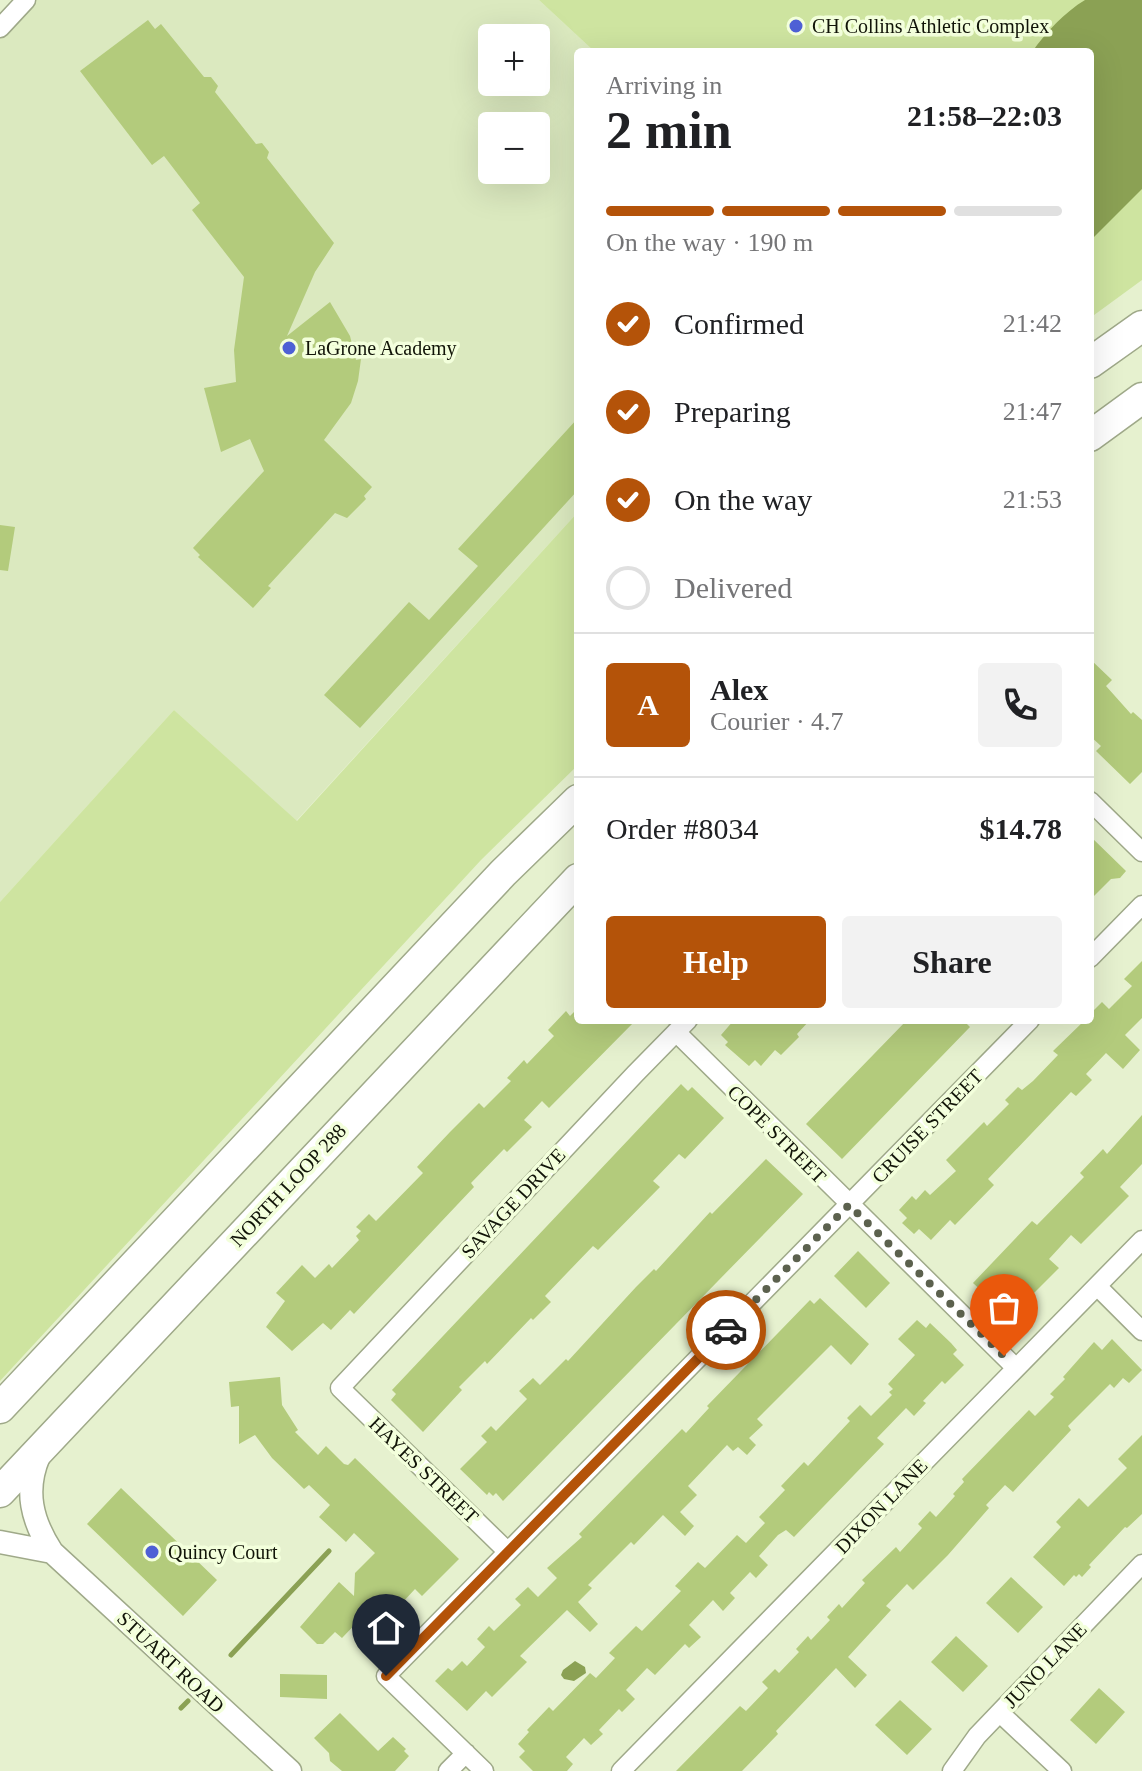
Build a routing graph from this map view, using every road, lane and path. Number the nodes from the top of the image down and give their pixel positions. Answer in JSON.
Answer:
{"nodes":[{"id":1,"x":26,"y":0,"type":"edge"},
{"id":2,"x":0,"y":28,"type":"edge"},
{"id":3,"x":1142,"y":326,"type":"edge"},
{"id":4,"x":1094,"y":360,"type":"edge"},
{"id":5,"x":1142,"y":400,"type":"edge"},
{"id":6,"x":1100,"y":428,"type":"edge"},
{"id":7,"x":574,"y":804,"type":"edge"},
{"id":8,"x":1094,"y":805,"type":"edge"},
{"id":9,"x":1142,"y":852,"type":"edge"},
{"id":10,"x":574,"y":883,"type":"edge"},
{"id":11,"x":1142,"y":905,"type":"edge"},
{"id":12,"x":1094,"y":954,"type":"edge"},
{"id":13,"x":1026,"y":1024,"type":"edge"},
{"id":14,"x":682,"y":1026,"type":"edge"},
{"id":15,"x":849,"y":1205,"type":"junction"},
{"id":16,"x":1142,"y":1240,"type":"edge"},
{"id":17,"x":1097,"y":1286,"type":"junction"},
{"id":18,"x":1142,"y":1331,"type":"edge"},
{"id":19,"x":1016,"y":1368,"type":"junction"},
{"id":20,"x":340,"y":1388,"type":"joint"},
{"id":21,"x":0,"y":1408,"type":"edge"},
{"id":22,"x":42,"y":1447,"type":"junction"},
{"id":23,"x":0,"y":1492,"type":"edge"},
{"id":24,"x":0,"y":1542,"type":"edge"},
{"id":25,"x":507,"y":1551,"type":"junction"},
{"id":26,"x":52,"y":1552,"type":"junction"},
{"id":27,"x":1142,"y":1564,"type":"edge"},
{"id":28,"x":1000,"y":1713,"type":"junction"},
{"id":29,"x":466,"y":1753,"type":"junction"},
{"id":30,"x":290,"y":1771,"type":"edge"},
{"id":31,"x":448,"y":1771,"type":"edge"},
{"id":32,"x":484,"y":1771,"type":"edge"},
{"id":33,"x":621,"y":1771,"type":"edge"},
{"id":34,"x":952,"y":1771,"type":"edge"},
{"id":35,"x":1062,"y":1771,"type":"edge"}],
"edges":[{"from":1,"to":2,"type":"street"},
{"from":3,"to":4,"type":"highway"},
{"from":5,"to":6,"type":"highway"},
{"from":7,"to":21,"type":"highway"},
{"from":8,"to":9,"type":"street"},
{"from":10,"to":22,"type":"highway","name":"NORTH LOOP 288"},
{"from":11,"to":12,"type":"street"},
{"from":13,"to":15,"type":"street","name":"CRUISE STREET"},
{"from":14,"to":15,"type":"street","name":"COPE STREET"},
{"from":14,"to":20,"type":"street","name":"SAVAGE DRIVE"},
{"from":15,"to":19,"type":"street","name":"COPE STREET"},
{"from":15,"to":25,"type":"street","name":"CRUISE STREET"},
{"from":16,"to":17,"type":"street","name":"DIXON LANE"},
{"from":17,"to":18,"type":"street"},
{"from":17,"to":19,"type":"street","name":"DIXON LANE"},
{"from":19,"to":33,"type":"street","name":"DIXON LANE"},
{"from":20,"to":25,"type":"street","name":"HAYES STREET"},
{"from":22,"to":23,"type":"highway","name":"NORTH LOOP 288"},
{"from":22,"to":26,"type":"street","name":"STUART ROAD"},
{"from":24,"to":26,"type":"street"},
{"from":25,"to":29,"type":"street","name":"CRUISE STREET"},
{"from":26,"to":30,"type":"street","name":"STUART ROAD"},
{"from":27,"to":28,"type":"street","name":"JUNO LANE"},
{"from":28,"to":34,"type":"street","name":"JUNO LANE"},
{"from":28,"to":35,"type":"street"},
{"from":29,"to":31,"type":"street"},
{"from":29,"to":32,"type":"street"}]}
